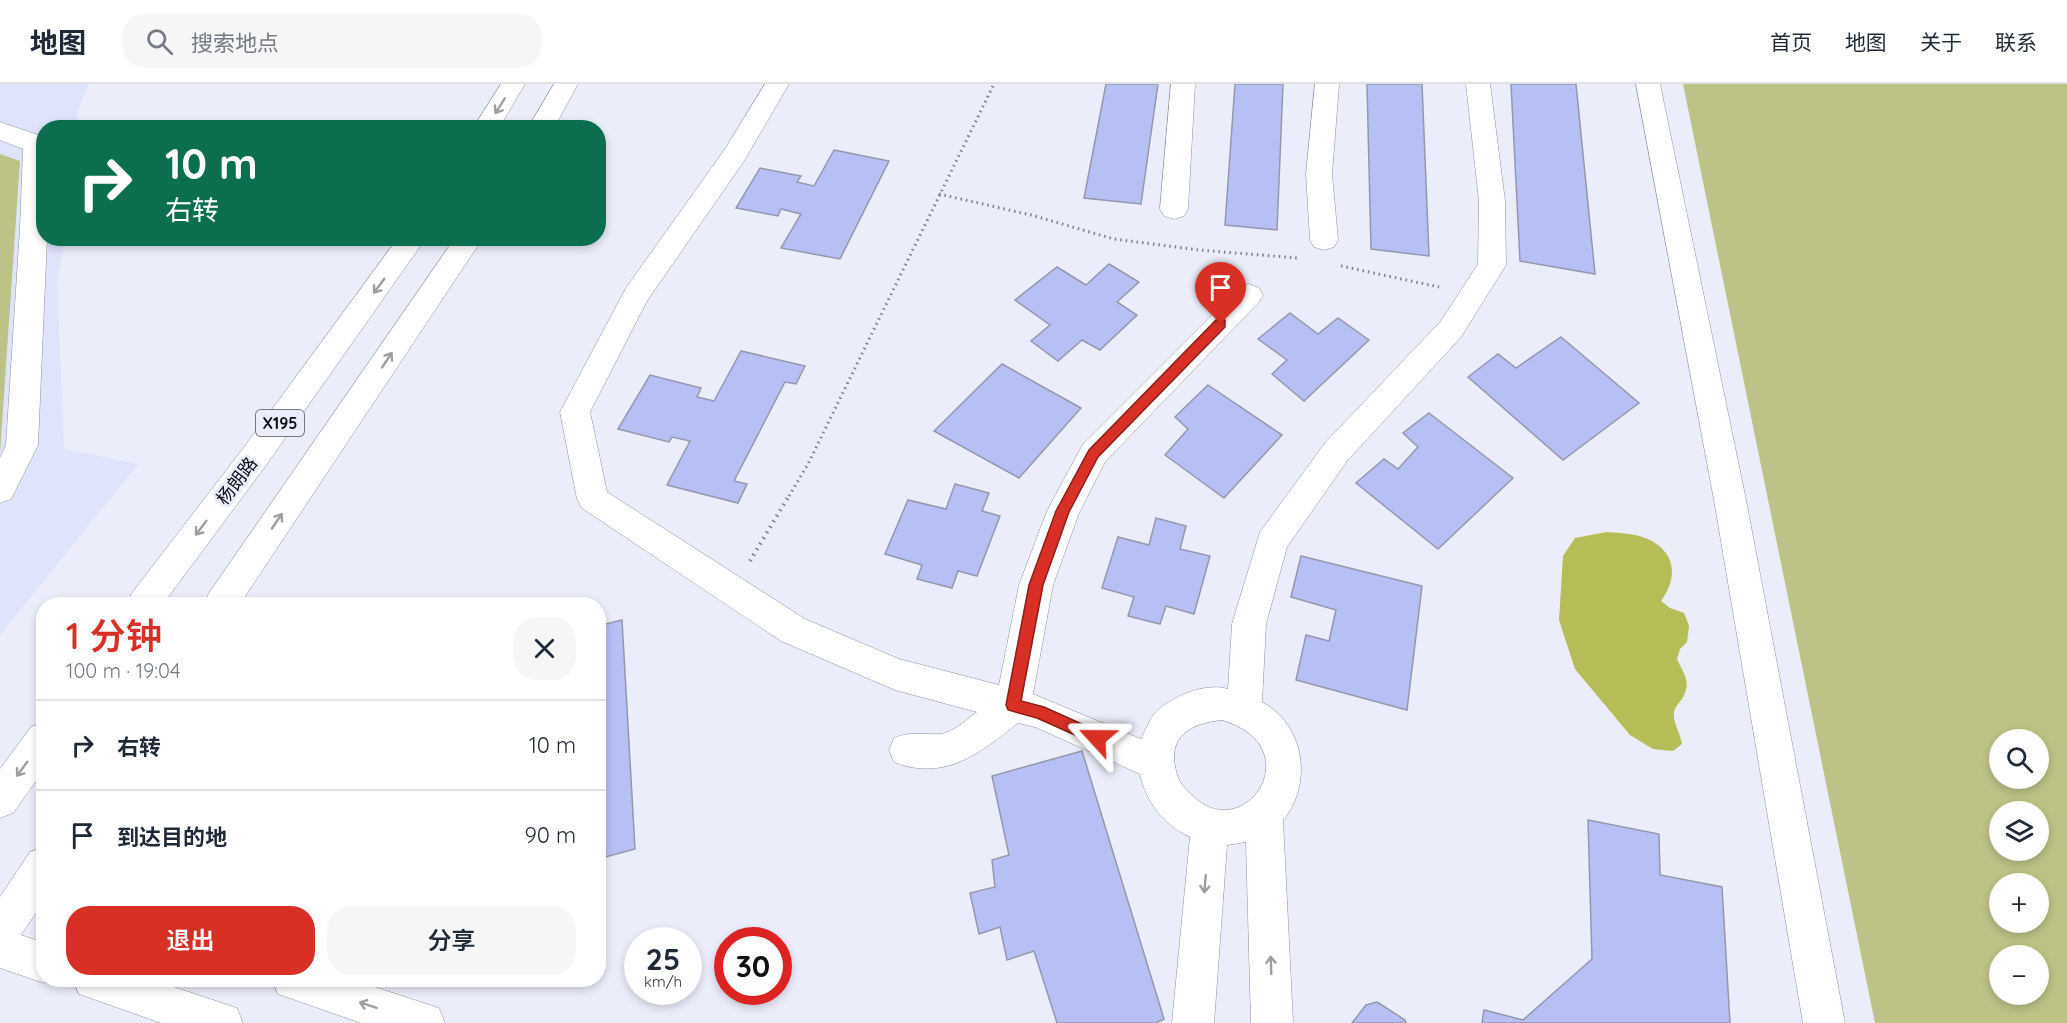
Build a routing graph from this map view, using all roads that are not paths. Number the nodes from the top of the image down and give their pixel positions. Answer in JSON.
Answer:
{"nodes":[{"id":1,"x":513,"y":84,"type":"edge"},
{"id":2,"x":566,"y":84,"type":"edge"},
{"id":3,"x":777,"y":84,"type":"edge"},
{"id":4,"x":1183,"y":84,"type":"edge"},
{"id":5,"x":1326,"y":84,"type":"edge"},
{"id":6,"x":1478,"y":84,"type":"edge"},
{"id":7,"x":1648,"y":84,"type":"edge"},
{"id":8,"x":491,"y":120,"type":"edge"},
{"id":9,"x":546,"y":120,"type":"edge"},
{"id":10,"x":0,"y":131,"type":"edge"},
{"id":11,"x":1174,"y":209,"type":"dead end"},
{"id":12,"x":1324,"y":240,"type":"dead end"},
{"id":13,"x":407,"y":246,"type":"edge"},
{"id":14,"x":465,"y":246,"type":"edge"},
{"id":15,"x":1249,"y":295,"type":"dead end"},
{"id":16,"x":0,"y":490,"type":"edge"},
{"id":17,"x":149,"y":597,"type":"edge"},
{"id":18,"x":226,"y":597,"type":"edge"},
{"id":19,"x":1013,"y":705,"type":"junction"},
{"id":20,"x":1244,"y":710,"type":"junction"},
{"id":21,"x":36,"y":750,"type":"edge"},
{"id":22,"x":908,"y":750,"type":"dead end"},
{"id":23,"x":1155,"y":764,"type":"junction"},
{"id":24,"x":0,"y":800,"type":"edge"},
{"id":25,"x":1264,"y":814,"type":"junction"},
{"id":26,"x":1210,"y":826,"type":"junction"},
{"id":27,"x":29,"y":886,"type":"edge"},
{"id":28,"x":0,"y":932,"type":"edge"},
{"id":29,"x":0,"y":948,"type":"edge"},
{"id":30,"x":36,"y":960,"type":"edge"},
{"id":31,"x":114,"y":987,"type":"edge"},
{"id":32,"x":313,"y":987,"type":"edge"},
{"id":33,"x":222,"y":1023,"type":"edge"},
{"id":34,"x":424,"y":1023,"type":"edge"},
{"id":35,"x":1193,"y":1023,"type":"edge"},
{"id":36,"x":1272,"y":1023,"type":"edge"},
{"id":37,"x":1824,"y":1023,"type":"edge"}],
"edges":[{"from":1,"to":8,"type":"street","one_way":true},
{"from":2,"to":9,"type":"street"},
{"from":3,"to":19,"type":"street"},
{"from":4,"to":11,"type":"street"},
{"from":5,"to":12,"type":"street"},
{"from":6,"to":20,"type":"street"},
{"from":7,"to":37,"type":"street"},
{"from":10,"to":16,"type":"street"},
{"from":13,"to":17,"type":"street","name":"杨朗路","number":"X195","one_way":true},
{"from":18,"to":14,"type":"street","number":"X195","one_way":true},
{"from":15,"to":19,"type":"street"},
{"from":19,"to":22,"type":"street"},
{"from":19,"to":23,"type":"street"},
{"from":20,"to":23,"type":"street"},
{"from":20,"to":25,"type":"street"},
{"from":21,"to":24,"type":"street","one_way":true},
{"from":23,"to":26,"type":"street"},
{"from":25,"to":26,"type":"street"},
{"from":36,"to":25,"type":"street","one_way":true},
{"from":26,"to":35,"type":"street","one_way":true},
{"from":27,"to":28,"type":"street"},
{"from":29,"to":30,"type":"street"},
{"from":31,"to":33,"type":"street"},
{"from":34,"to":32,"type":"street","one_way":true}]}
